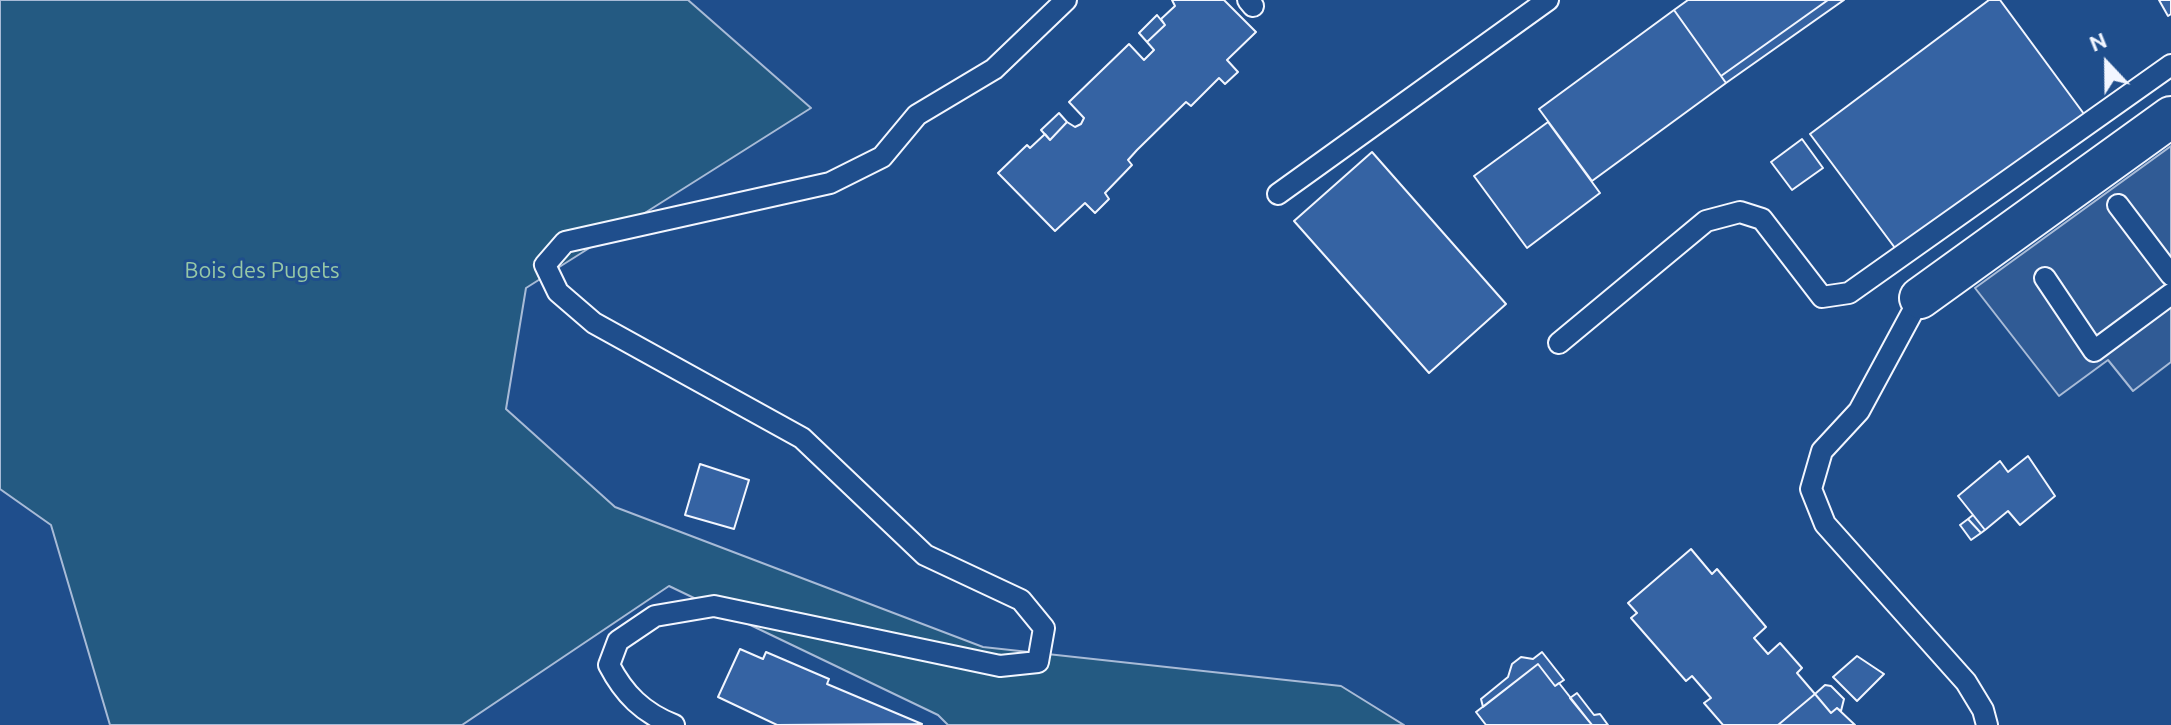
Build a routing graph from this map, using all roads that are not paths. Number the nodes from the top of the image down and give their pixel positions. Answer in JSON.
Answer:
{"nodes":[{"id":1,"x":1066,"y":0,"type":"edge"},
{"id":2,"x":1548,"y":0,"type":"edge"},
{"id":3,"x":2171,"y":65,"type":"edge"},
{"id":4,"x":2171,"y":117,"type":"edge"},
{"id":5,"x":1278,"y":194,"type":"dead end"},
{"id":6,"x":2118,"y":205,"type":"dead end"},
{"id":7,"x":2171,"y":275,"type":"edge"},
{"id":8,"x":2045,"y":278,"type":"dead end"},
{"id":9,"x":2171,"y":294,"type":"edge"},
{"id":10,"x":1920,"y":298,"type":"joint"},
{"id":11,"x":1559,"y":343,"type":"dead end"},
{"id":12,"x":674,"y":725,"type":"edge"},
{"id":13,"x":1987,"y":725,"type":"edge"}],
"edges":[{"from":1,"to":12,"type":"lane"},
{"from":2,"to":5,"type":"lane"},
{"from":3,"to":11,"type":"lane"},
{"from":4,"to":10,"type":"street"},
{"from":6,"to":7,"type":"lane"},
{"from":8,"to":9,"type":"lane"},
{"from":10,"to":13,"type":"lane"}]}
